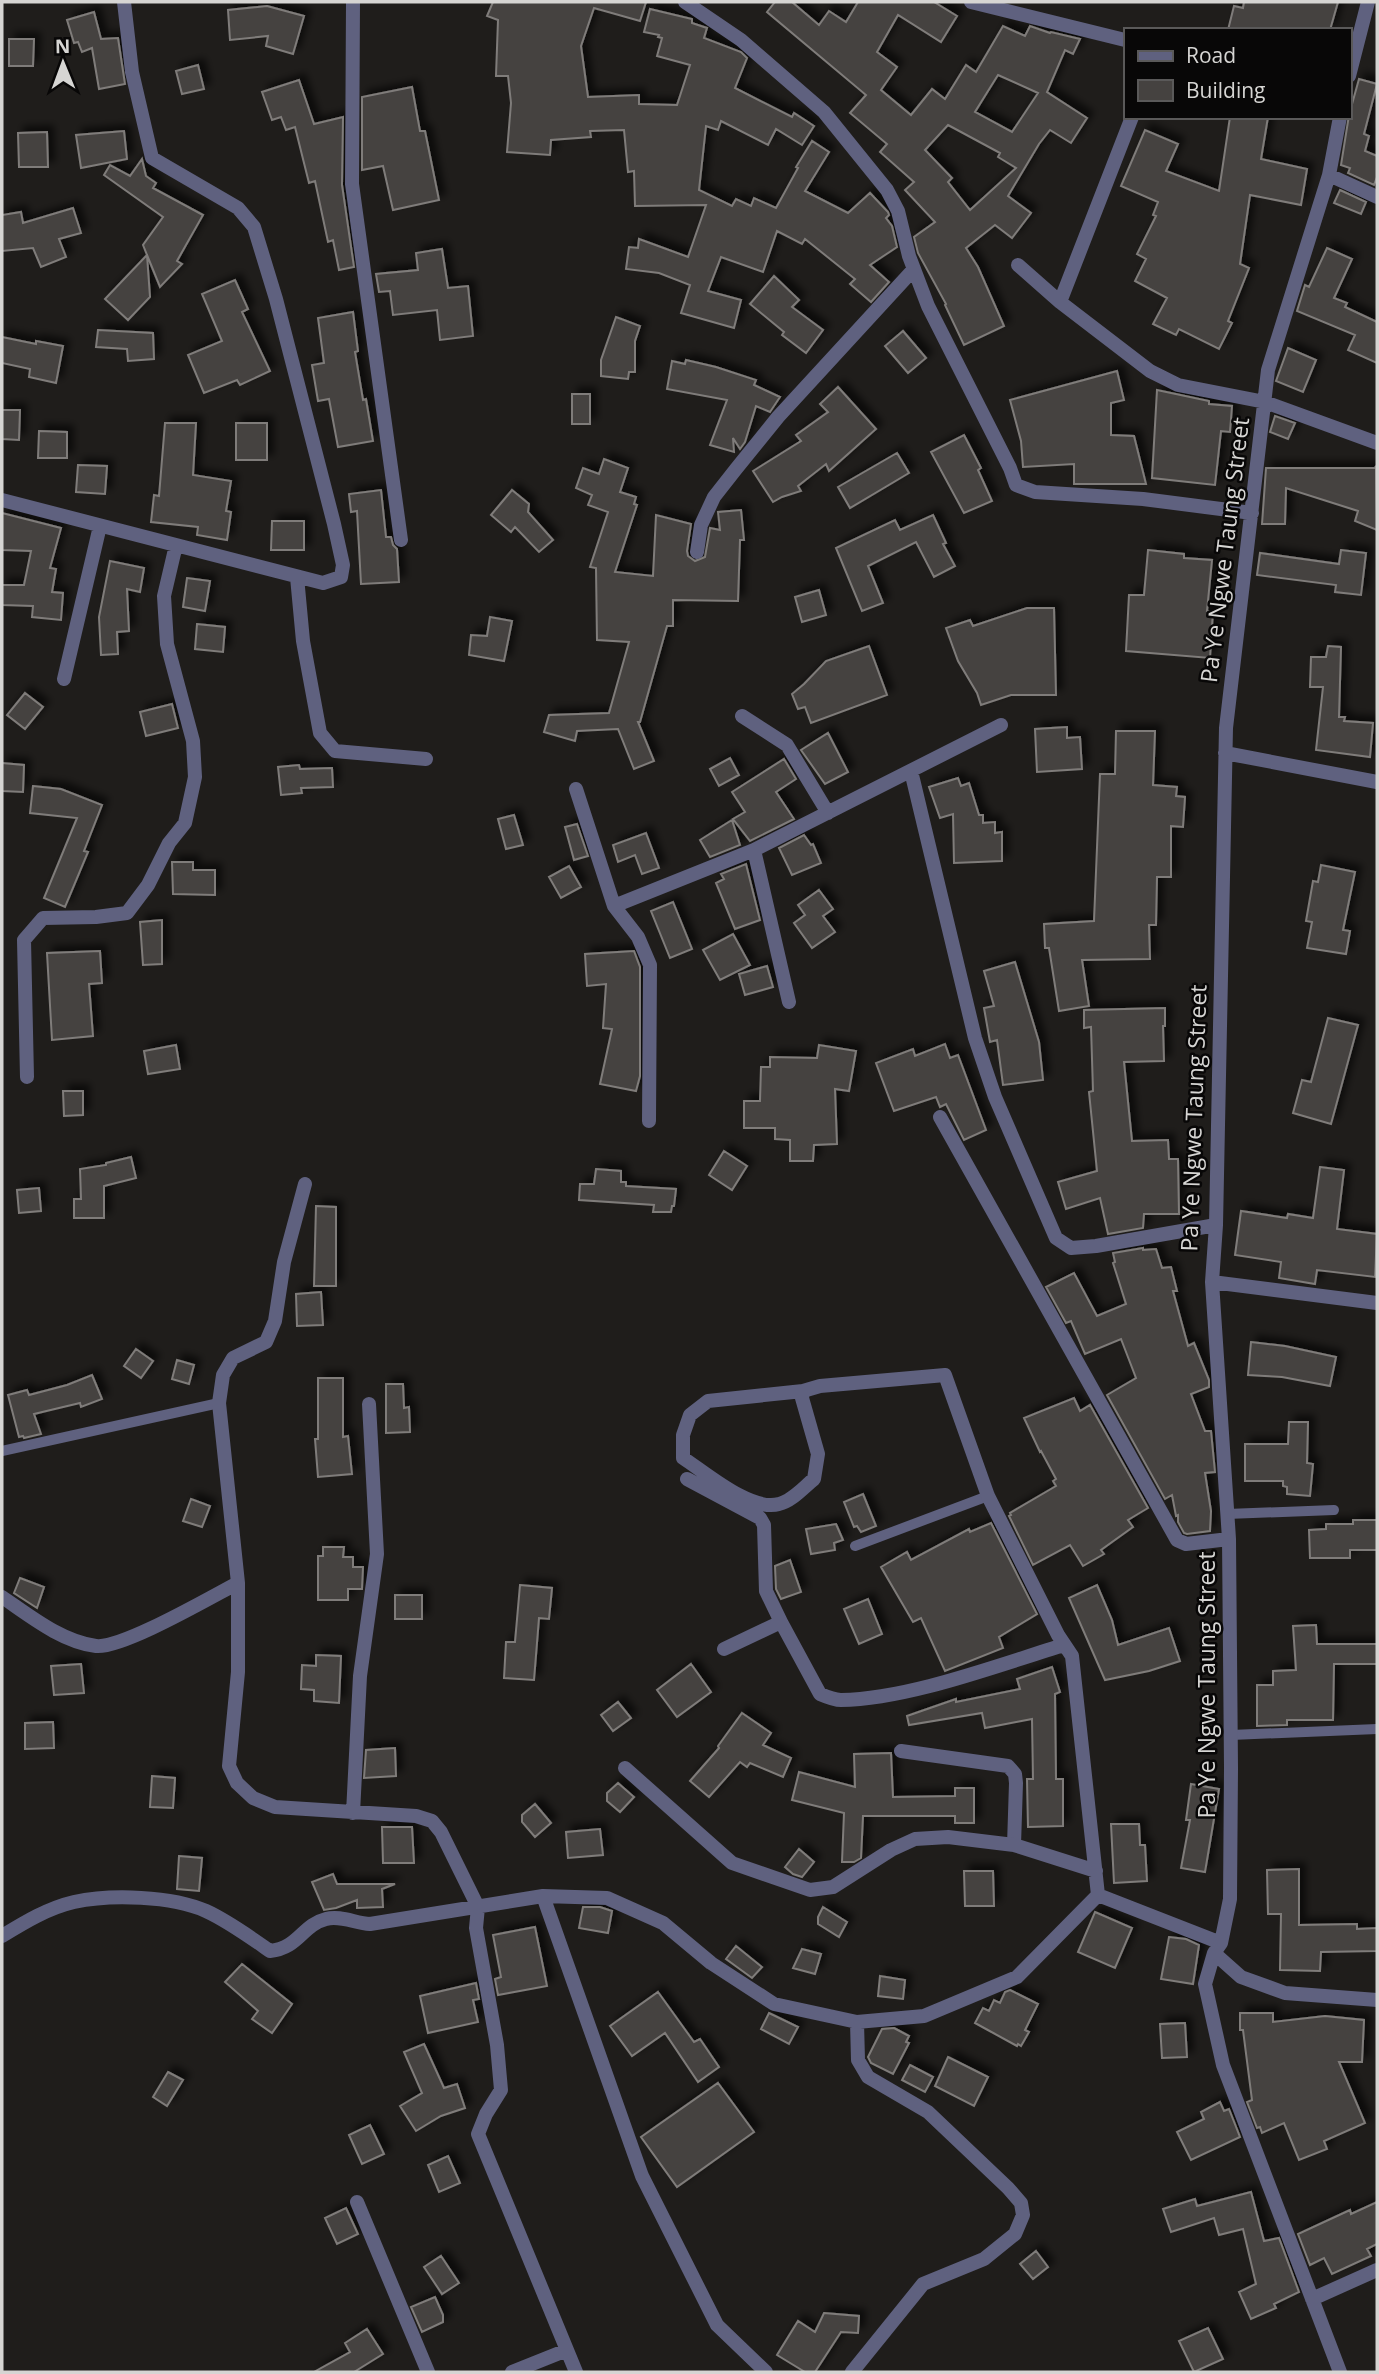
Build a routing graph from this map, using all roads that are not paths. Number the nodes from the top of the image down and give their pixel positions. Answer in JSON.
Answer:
{"nodes":[{"id":1,"x":124,"y":2,"type":"edge"},
{"id":2,"x":353,"y":2,"type":"edge"},
{"id":3,"x":685,"y":2,"type":"edge"},
{"id":4,"x":971,"y":2,"type":"edge"},
{"id":5,"x":1368,"y":2,"type":"edge"},
{"id":6,"x":1124,"y":40,"type":"edge"},
{"id":7,"x":1351,"y":68,"type":"edge"},
{"id":8,"x":1131,"y":119,"type":"edge"},
{"id":9,"x":1340,"y":119,"type":"edge"},
{"id":10,"x":1329,"y":175,"type":"junction"},
{"id":11,"x":1377,"y":197,"type":"edge"},
{"id":12,"x":1018,"y":265,"type":"dead end"},
{"id":13,"x":914,"y":269,"type":"junction"},
{"id":14,"x":1059,"y":302,"type":"junction"},
{"id":15,"x":1265,"y":401,"type":"junction"},
{"id":16,"x":1377,"y":443,"type":"edge"},
{"id":17,"x":2,"y":500,"type":"edge"},
{"id":18,"x":1252,"y":513,"type":"junction"},
{"id":19,"x":100,"y":526,"type":"junction"},
{"id":20,"x":401,"y":540,"type":"dead end"},
{"id":21,"x":176,"y":545,"type":"junction"},
{"id":22,"x":697,"y":552,"type":"dead end"},
{"id":23,"x":297,"y":577,"type":"junction"},
{"id":24,"x":64,"y":679,"type":"dead end"},
{"id":25,"x":742,"y":716,"type":"dead end"},
{"id":26,"x":1001,"y":725,"type":"dead end"},
{"id":27,"x":1225,"y":753,"type":"junction"},
{"id":28,"x":426,"y":759,"type":"dead end"},
{"id":29,"x":911,"y":771,"type":"junction"},
{"id":30,"x":1377,"y":782,"type":"edge"},
{"id":31,"x":576,"y":789,"type":"dead end"},
{"id":32,"x":828,"y":813,"type":"junction"},
{"id":33,"x":754,"y":850,"type":"junction"},
{"id":34,"x":614,"y":906,"type":"junction"},
{"id":35,"x":789,"y":1002,"type":"dead end"},
{"id":36,"x":27,"y":1077,"type":"dead end"},
{"id":37,"x":940,"y":1116,"type":"dead end"},
{"id":38,"x":649,"y":1121,"type":"dead end"},
{"id":39,"x":305,"y":1184,"type":"dead end"},
{"id":40,"x":1216,"y":1225,"type":"junction"},
{"id":41,"x":1212,"y":1282,"type":"junction"},
{"id":42,"x":1377,"y":1303,"type":"edge"},
{"id":43,"x":803,"y":1391,"type":"junction"},
{"id":44,"x":219,"y":1403,"type":"junction"},
{"id":45,"x":369,"y":1404,"type":"dead end"},
{"id":46,"x":2,"y":1451,"type":"edge"},
{"id":47,"x":687,"y":1479,"type":"dead end"},
{"id":48,"x":988,"y":1496,"type":"junction"},
{"id":49,"x":1334,"y":1510,"type":"dead end"},
{"id":50,"x":1227,"y":1514,"type":"junction"},
{"id":51,"x":1229,"y":1539,"type":"junction"},
{"id":52,"x":855,"y":1546,"type":"dead end"},
{"id":53,"x":238,"y":1583,"type":"junction"},
{"id":54,"x":2,"y":1597,"type":"edge"},
{"id":55,"x":781,"y":1622,"type":"junction"},
{"id":56,"x":1065,"y":1644,"type":"junction"},
{"id":57,"x":724,"y":1649,"type":"dead end"},
{"id":58,"x":1377,"y":1729,"type":"edge"},
{"id":59,"x":1231,"y":1735,"type":"junction"},
{"id":60,"x":901,"y":1751,"type":"dead end"},
{"id":61,"x":625,"y":1768,"type":"dead end"},
{"id":62,"x":353,"y":1813,"type":"junction"},
{"id":63,"x":1014,"y":1845,"type":"junction"},
{"id":64,"x":1096,"y":1871,"type":"junction"},
{"id":65,"x":543,"y":1895,"type":"junction"},
{"id":66,"x":1098,"y":1895,"type":"junction"},
{"id":67,"x":478,"y":1907,"type":"junction"},
{"id":68,"x":2,"y":1936,"type":"edge"},
{"id":69,"x":1217,"y":1948,"type":"junction"},
{"id":70,"x":1377,"y":2000,"type":"edge"},
{"id":71,"x":858,"y":2022,"type":"junction"},
{"id":72,"x":357,"y":2202,"type":"dead end"},
{"id":73,"x":1377,"y":2270,"type":"edge"},
{"id":74,"x":1312,"y":2300,"type":"junction"},
{"id":75,"x":567,"y":2350,"type":"junction"},
{"id":76,"x":428,"y":2372,"type":"edge"},
{"id":77,"x":512,"y":2372,"type":"edge"},
{"id":78,"x":576,"y":2372,"type":"edge"},
{"id":79,"x":766,"y":2372,"type":"edge"},
{"id":80,"x":852,"y":2372,"type":"edge"},
{"id":81,"x":1340,"y":2372,"type":"edge"}],
"edges":[{"from":1,"to":23,"type":"street"},
{"from":2,"to":20,"type":"street"},
{"from":3,"to":13,"type":"street"},
{"from":4,"to":6,"type":"street"},
{"from":5,"to":7,"type":"street"},
{"from":8,"to":14,"type":"street"},
{"from":9,"to":10,"type":"street","name":"Pa Ye Ngwe Taung Street"},
{"from":10,"to":11,"type":"street"},
{"from":10,"to":15,"type":"street","name":"Pa Ye Ngwe Taung Street"},
{"from":12,"to":14,"type":"street"},
{"from":13,"to":18,"type":"street"},
{"from":13,"to":22,"type":"street"},
{"from":14,"to":15,"type":"street"},
{"from":15,"to":16,"type":"street"},
{"from":15,"to":18,"type":"street","name":"Pa Ye Ngwe Taung Street"},
{"from":17,"to":19,"type":"street"},
{"from":18,"to":27,"type":"street","name":"Pa Ye Ngwe Taung Street"},
{"from":19,"to":21,"type":"street"},
{"from":19,"to":24,"type":"street"},
{"from":21,"to":23,"type":"street"},
{"from":21,"to":36,"type":"street"},
{"from":23,"to":28,"type":"street"},
{"from":25,"to":32,"type":"street"},
{"from":26,"to":29,"type":"street"},
{"from":27,"to":30,"type":"street"},
{"from":27,"to":40,"type":"street","name":"Pa Ye Ngwe Taung Street"},
{"from":29,"to":32,"type":"street"},
{"from":29,"to":40,"type":"street"},
{"from":31,"to":34,"type":"street"},
{"from":32,"to":33,"type":"street"},
{"from":33,"to":34,"type":"street"},
{"from":33,"to":35,"type":"street"},
{"from":34,"to":38,"type":"street"},
{"from":37,"to":51,"type":"street"},
{"from":39,"to":44,"type":"street"},
{"from":40,"to":41,"type":"street","name":"Pa Ye Ngwe Taung Street"},
{"from":41,"to":42,"type":"street"},
{"from":41,"to":50,"type":"street","name":"Pa Ye Ngwe Taung Street"},
{"from":43,"to":43,"type":"street"},
{"from":43,"to":48,"type":"street"},
{"from":44,"to":46,"type":"lane"},
{"from":44,"to":53,"type":"street"},
{"from":45,"to":62,"type":"street"},
{"from":47,"to":55,"type":"street"},
{"from":48,"to":52,"type":"lane"},
{"from":48,"to":56,"type":"street"},
{"from":49,"to":50,"type":"lane"},
{"from":50,"to":51,"type":"street","name":"Pa Ye Ngwe Taung Street"},
{"from":51,"to":59,"type":"street","name":"Pa Ye Ngwe Taung Street"},
{"from":53,"to":54,"type":"street"},
{"from":53,"to":62,"type":"street"},
{"from":55,"to":56,"type":"street"},
{"from":55,"to":57,"type":"street"},
{"from":56,"to":64,"type":"street"},
{"from":58,"to":59,"type":"lane"},
{"from":59,"to":69,"type":"street","name":"Pa Ye Ngwe Taung Street"},
{"from":60,"to":63,"type":"street"},
{"from":61,"to":63,"type":"street"},
{"from":62,"to":67,"type":"street"},
{"from":63,"to":64,"type":"street"},
{"from":64,"to":66,"type":"street"},
{"from":65,"to":67,"type":"street"},
{"from":65,"to":71,"type":"street"},
{"from":65,"to":79,"type":"street"},
{"from":66,"to":69,"type":"street"},
{"from":66,"to":71,"type":"street"},
{"from":67,"to":68,"type":"street"},
{"from":67,"to":75,"type":"street"},
{"from":69,"to":70,"type":"street"},
{"from":69,"to":74,"type":"street","name":"Pa Ye Ngwe Taung Street"},
{"from":71,"to":80,"type":"street"},
{"from":72,"to":76,"type":"street"},
{"from":73,"to":74,"type":"street"},
{"from":74,"to":81,"type":"street","name":"Pa Ye Ngwe Taung Street"},
{"from":75,"to":77,"type":"street"},
{"from":75,"to":78,"type":"street"}]}
